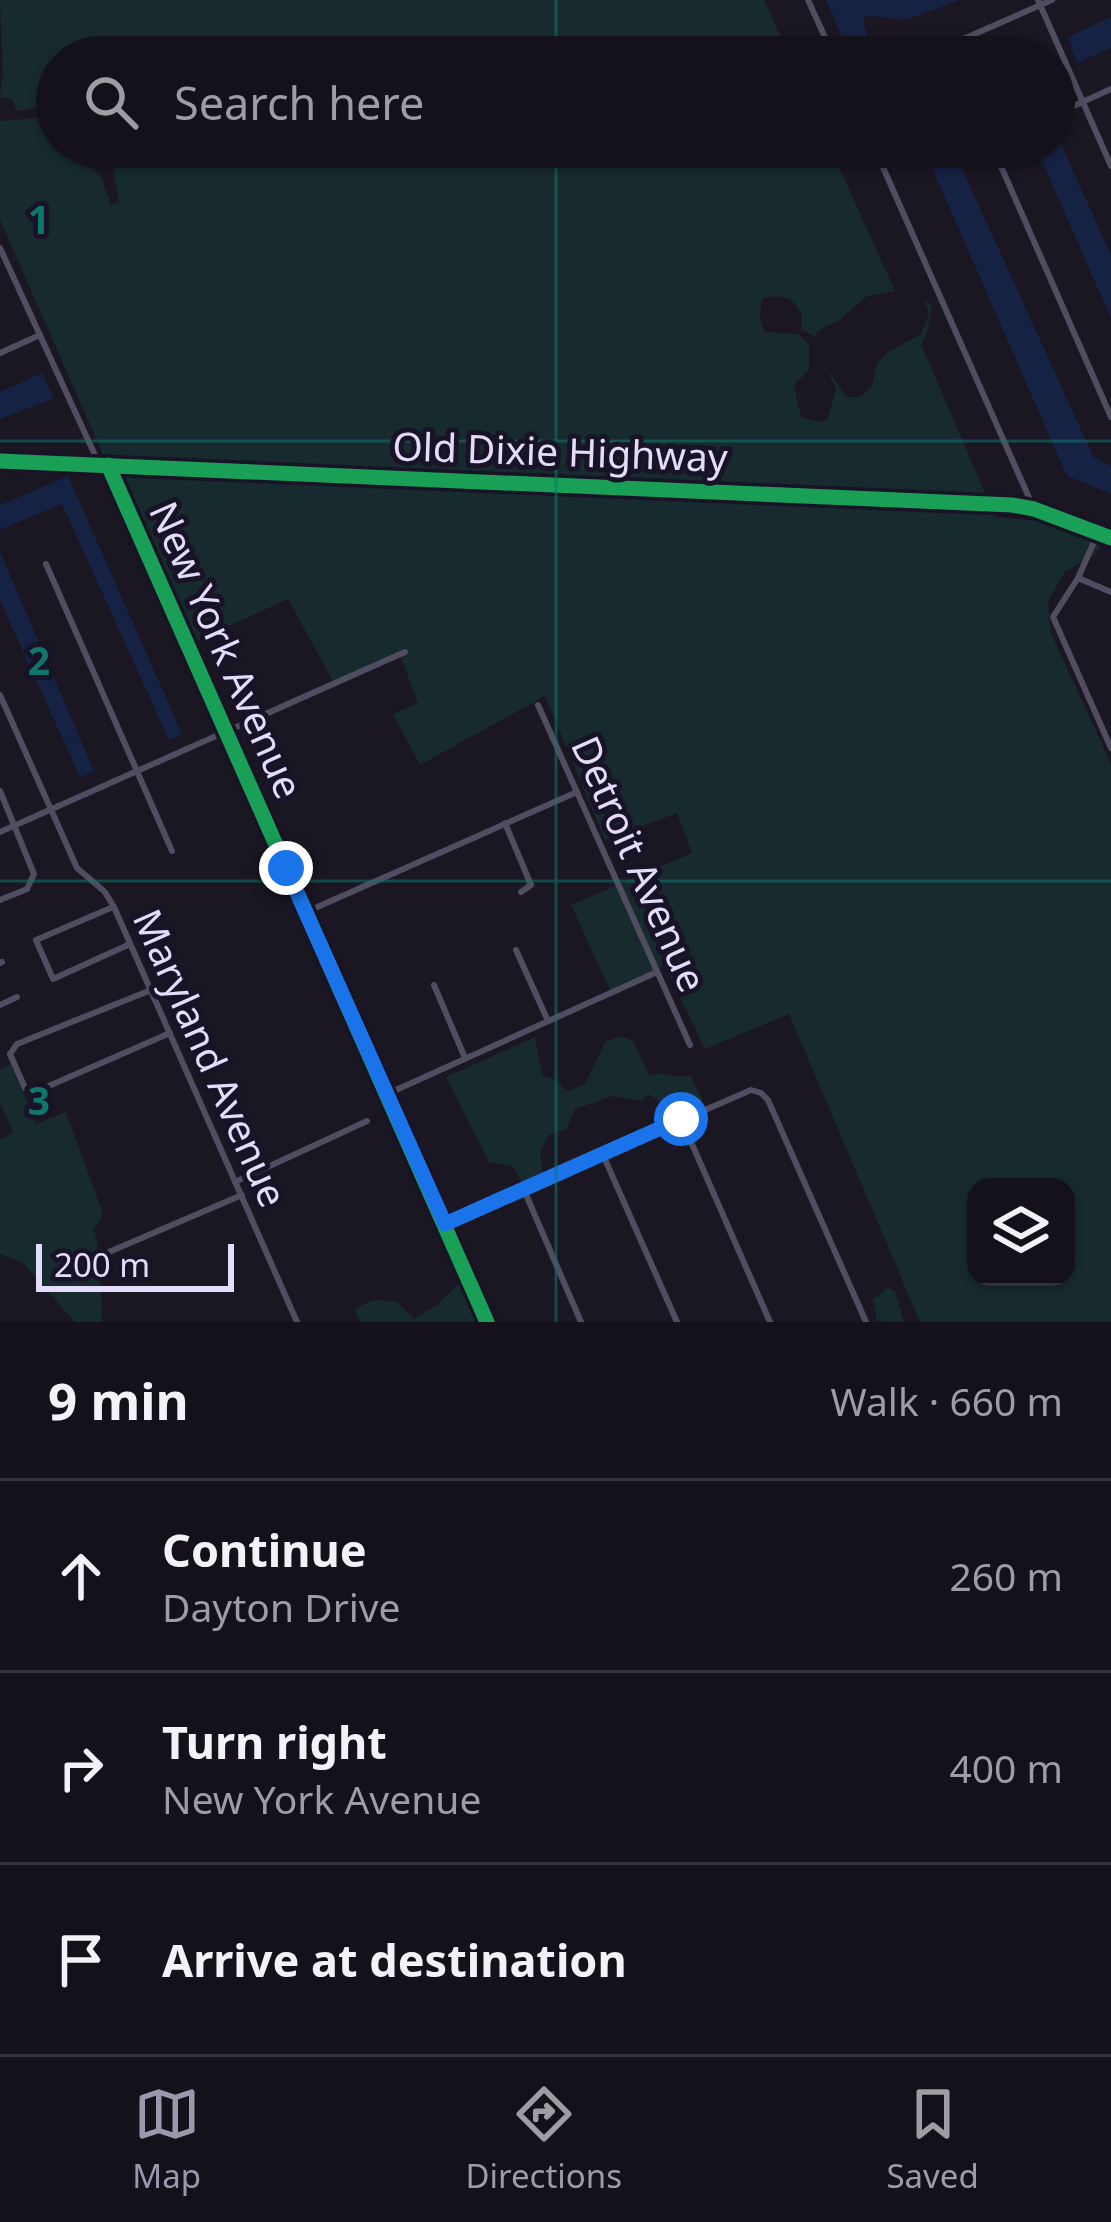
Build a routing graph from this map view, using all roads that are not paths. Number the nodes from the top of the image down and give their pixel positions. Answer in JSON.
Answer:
{"nodes":[{"id":1,"x":808,"y":0,"type":"edge"},
{"id":2,"x":1052,"y":0,"type":"edge"},
{"id":3,"x":1039,"y":3,"type":"edge"},
{"id":4,"x":824,"y":36,"type":"edge"},
{"id":5,"x":968,"y":36,"type":"edge"},
{"id":6,"x":1054,"y":36,"type":"edge"},
{"id":7,"x":1075,"y":84,"type":"edge"},
{"id":8,"x":1111,"y":89,"type":"edge"},
{"id":9,"x":1083,"y":102,"type":"junction"},
{"id":10,"x":1075,"y":106,"type":"edge"},
{"id":11,"x":1111,"y":166,"type":"edge"},
{"id":12,"x":883,"y":168,"type":"edge"},
{"id":13,"x":1002,"y":168,"type":"edge"},
{"id":14,"x":0,"y":248,"type":"edge"},
{"id":15,"x":40,"y":335,"type":"junction"},
{"id":16,"x":0,"y":353,"type":"edge"},
{"id":17,"x":1111,"y":417,"type":"edge"},
{"id":18,"x":0,"y":461,"type":"edge"},
{"id":19,"x":104,"y":464,"type":"junction"},
{"id":20,"x":1034,"y":509,"type":"junction"},
{"id":21,"x":1098,"y":533,"type":"junction"},
{"id":22,"x":1111,"y":538,"type":"edge"},
{"id":23,"x":46,"y":564,"type":"dead end"},
{"id":24,"x":1078,"y":578,"type":"junction"},
{"id":25,"x":1111,"y":592,"type":"edge"},
{"id":26,"x":405,"y":652,"type":"dead end"},
{"id":27,"x":0,"y":695,"type":"edge"},
{"id":28,"x":538,"y":705,"type":"dead end"},
{"id":29,"x":4,"y":716,"type":"edge"},
{"id":30,"x":226,"y":733,"type":"junction"},
{"id":31,"x":1111,"y":748,"type":"edge"},
{"id":32,"x":139,"y":773,"type":"junction"},
{"id":33,"x":0,"y":791,"type":"edge"},
{"id":34,"x":577,"y":792,"type":"junction"},
{"id":35,"x":51,"y":809,"type":"junction"},
{"id":36,"x":505,"y":824,"type":"junction"},
{"id":37,"x":16,"y":825,"type":"junction"},
{"id":38,"x":0,"y":832,"type":"edge"},
{"id":39,"x":172,"y":850,"type":"dead end"},
{"id":40,"x":521,"y":892,"type":"dead end"},
{"id":41,"x":0,"y":900,"type":"edge"},
{"id":42,"x":114,"y":907,"type":"junction"},
{"id":43,"x":306,"y":912,"type":"junction"},
{"id":44,"x":130,"y":944,"type":"junction"},
{"id":45,"x":516,"y":950,"type":"dead end"},
{"id":46,"x":657,"y":972,"type":"junction"},
{"id":47,"x":434,"y":985,"type":"dead end"},
{"id":48,"x":151,"y":990,"type":"junction"},
{"id":49,"x":17,"y":997,"type":"dead end"},
{"id":50,"x":0,"y":1005,"type":"edge"},
{"id":51,"x":548,"y":1021,"type":"junction"},
{"id":52,"x":170,"y":1033,"type":"junction"},
{"id":53,"x":690,"y":1045,"type":"dead end"},
{"id":54,"x":465,"y":1058,"type":"junction"},
{"id":55,"x":386,"y":1094,"type":"junction"},
{"id":56,"x":681,"y":1119,"type":"junction"},
{"id":57,"x":367,"y":1121,"type":"dead end"},
{"id":58,"x":602,"y":1155,"type":"junction"},
{"id":59,"x":235,"y":1182,"type":"junction"},
{"id":60,"x":524,"y":1190,"type":"junction"},
{"id":61,"x":242,"y":1195,"type":"junction"},
{"id":62,"x":445,"y":1224,"type":"junction"},
{"id":63,"x":109,"y":1252,"type":"dead end"},
{"id":64,"x":297,"y":1322,"type":"edge"},
{"id":65,"x":487,"y":1322,"type":"edge"},
{"id":66,"x":581,"y":1322,"type":"edge"},
{"id":67,"x":676,"y":1322,"type":"edge"},
{"id":68,"x":770,"y":1322,"type":"edge"},
{"id":69,"x":866,"y":1322,"type":"edge"}],
"edges":[{"from":1,"to":4,"type":"street"},
{"from":2,"to":3,"type":"street"},
{"from":3,"to":5,"type":"street"},
{"from":3,"to":6,"type":"street"},
{"from":7,"to":9,"type":"street"},
{"from":8,"to":9,"type":"street"},
{"from":9,"to":10,"type":"street"},
{"from":9,"to":11,"type":"street"},
{"from":12,"to":20,"type":"street"},
{"from":13,"to":17,"type":"street"},
{"from":14,"to":15,"type":"street","name":"New York Avenue"},
{"from":15,"to":16,"type":"street"},
{"from":15,"to":19,"type":"street","name":"New York Avenue"},
{"from":18,"to":19,"type":"street","name":"Old Dixie Highway"},
{"from":19,"to":20,"type":"street","name":"Old Dixie Highway"},
{"from":19,"to":30,"type":"street","name":"New York Avenue"},
{"from":20,"to":21,"type":"street","name":"Old Dixie Highway"},
{"from":21,"to":22,"type":"street","name":"Old Dixie Highway"},
{"from":21,"to":24,"type":"street"},
{"from":23,"to":32,"type":"street"},
{"from":24,"to":25,"type":"street"},
{"from":24,"to":31,"type":"street"},
{"from":26,"to":30,"type":"street"},
{"from":27,"to":29,"type":"street","name":"Maryland Avenue"},
{"from":28,"to":34,"type":"street","name":"Detroit Avenue"},
{"from":29,"to":35,"type":"street","name":"Maryland Avenue"},
{"from":30,"to":32,"type":"street"},
{"from":30,"to":43,"type":"street","name":"New York Avenue"},
{"from":32,"to":35,"type":"street"},
{"from":32,"to":39,"type":"street"},
{"from":33,"to":37,"type":"street"},
{"from":34,"to":36,"type":"street"},
{"from":34,"to":46,"type":"street","name":"Detroit Avenue"},
{"from":35,"to":37,"type":"street"},
{"from":35,"to":42,"type":"street","name":"Maryland Avenue"},
{"from":36,"to":40,"type":"street"},
{"from":36,"to":43,"type":"street"},
{"from":37,"to":38,"type":"street"},
{"from":37,"to":41,"type":"street"},
{"from":42,"to":44,"type":"street","name":"Maryland Avenue"},
{"from":42,"to":44,"type":"street"},
{"from":43,"to":55,"type":"street","name":"New York Avenue"},
{"from":44,"to":48,"type":"street","name":"Maryland Avenue"},
{"from":45,"to":51,"type":"street"},
{"from":46,"to":51,"type":"street"},
{"from":46,"to":53,"type":"street","name":"Detroit Avenue"},
{"from":47,"to":54,"type":"street"},
{"from":48,"to":52,"type":"street","name":"Maryland Avenue"},
{"from":48,"to":52,"type":"street"},
{"from":49,"to":50,"type":"street"},
{"from":51,"to":54,"type":"street"},
{"from":52,"to":59,"type":"street","name":"Maryland Avenue"},
{"from":54,"to":55,"type":"street"},
{"from":55,"to":62,"type":"street","name":"New York Avenue"},
{"from":56,"to":58,"type":"street"},
{"from":56,"to":68,"type":"street"},
{"from":56,"to":69,"type":"street"},
{"from":57,"to":59,"type":"street"},
{"from":58,"to":60,"type":"street"},
{"from":58,"to":67,"type":"street"},
{"from":59,"to":61,"type":"street","name":"Maryland Avenue"},
{"from":60,"to":62,"type":"street"},
{"from":60,"to":66,"type":"street"},
{"from":61,"to":63,"type":"street"},
{"from":61,"to":64,"type":"street","name":"Maryland Avenue"},
{"from":62,"to":65,"type":"street","name":"New York Avenue"}]}
